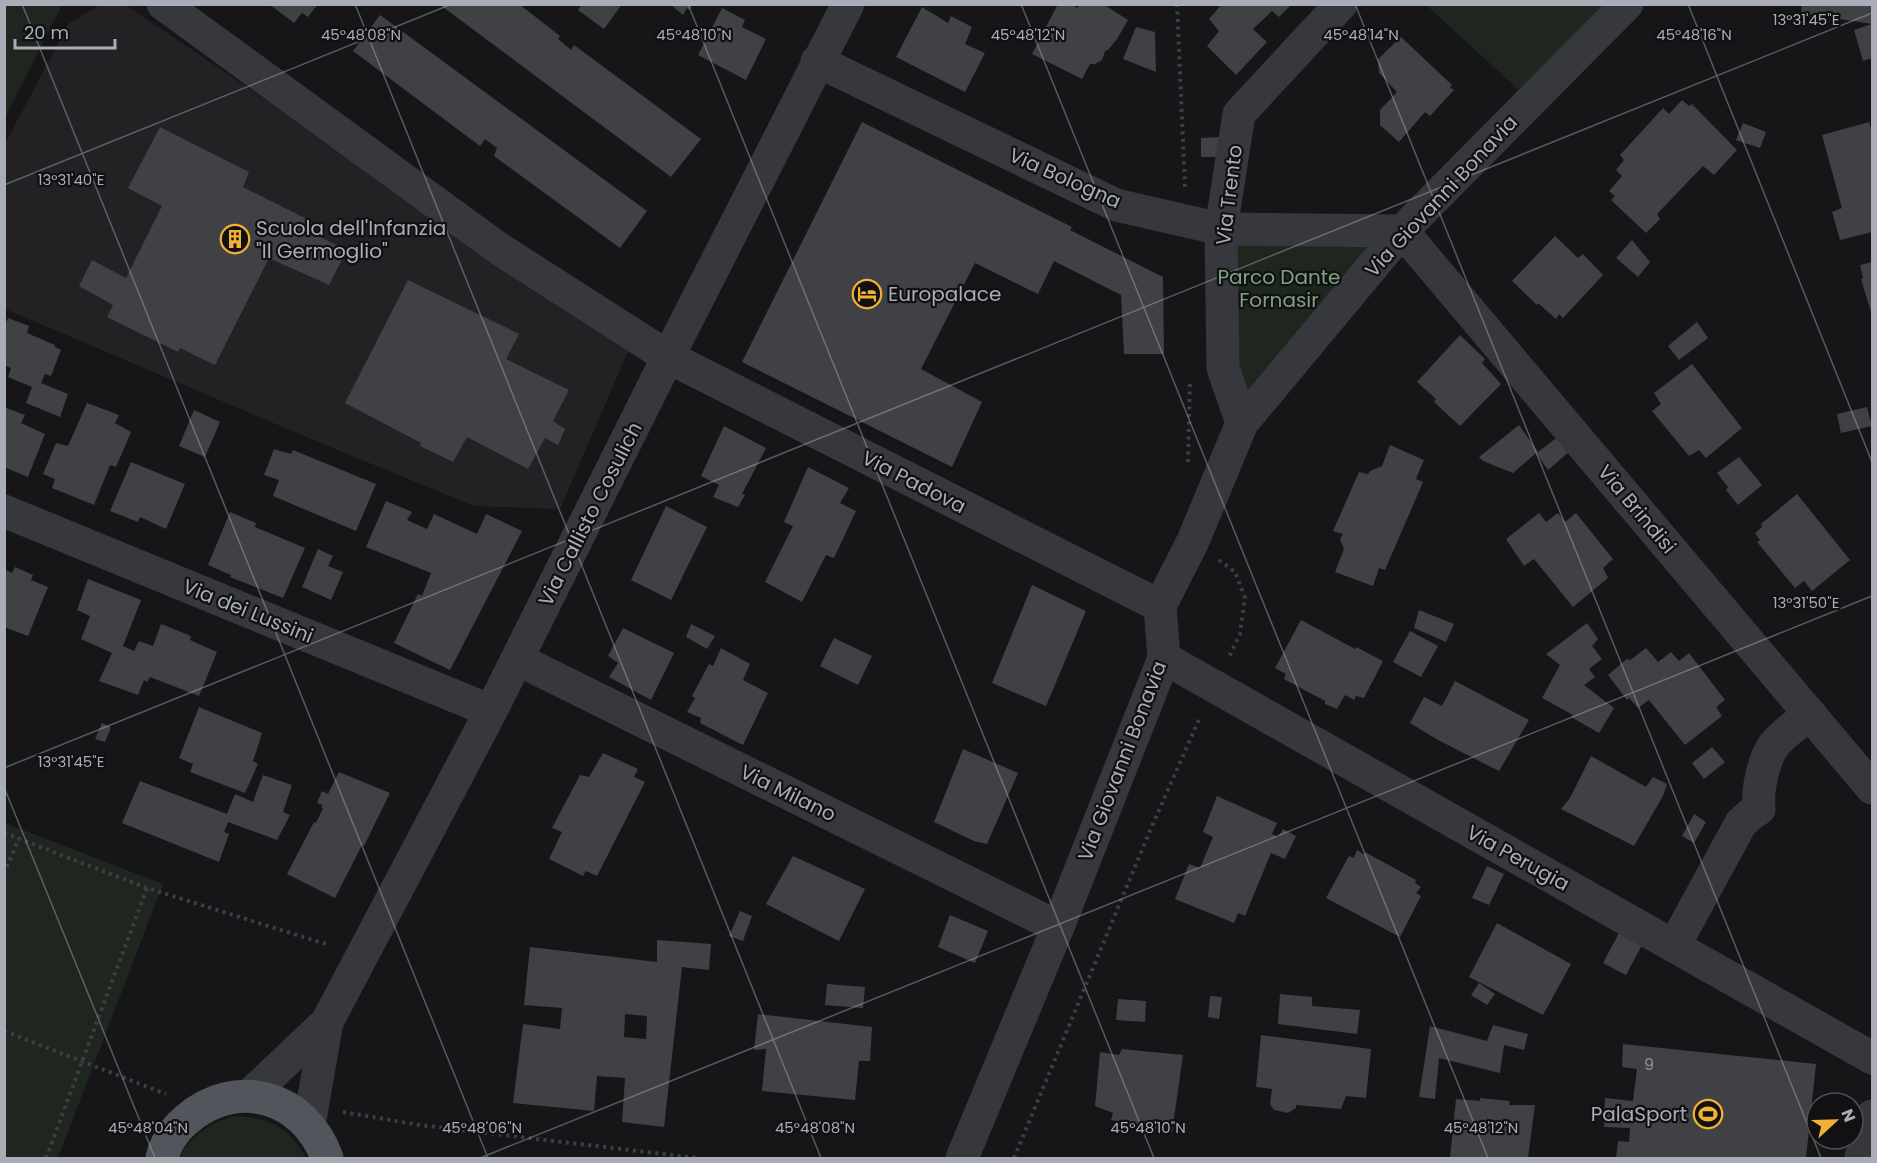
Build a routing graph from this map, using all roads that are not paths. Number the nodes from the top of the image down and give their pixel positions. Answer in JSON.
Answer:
{"nodes":[{"id":1,"x":163,"y":4,"type":"edge"},
{"id":2,"x":848,"y":4,"type":"edge"},
{"id":3,"x":1341,"y":4,"type":"edge"},
{"id":4,"x":1627,"y":4,"type":"edge"},
{"id":5,"x":817,"y":62,"type":"junction"},
{"id":6,"x":1221,"y":229,"type":"junction"},
{"id":7,"x":1402,"y":231,"type":"junction"},
{"id":8,"x":668,"y":357,"type":"junction"},
{"id":9,"x":1242,"y":423,"type":"junction"},
{"id":10,"x":4,"y":511,"type":"edge"},
{"id":11,"x":1160,"y":606,"type":"junction"},
{"id":12,"x":1164,"y":658,"type":"junction"},
{"id":13,"x":517,"y":659,"type":"junction"},
{"id":14,"x":491,"y":711,"type":"junction"},
{"id":15,"x":1810,"y":714,"type":"junction"},
{"id":16,"x":1872,"y":788,"type":"edge"},
{"id":17,"x":1058,"y":927,"type":"junction"},
{"id":18,"x":1674,"y":946,"type":"junction"},
{"id":19,"x":327,"y":1022,"type":"junction"},
{"id":20,"x":1872,"y":1058,"type":"edge"},
{"id":21,"x":249,"y":1096,"type":"junction"},
{"id":22,"x":1872,"y":1116,"type":"edge"},
{"id":23,"x":325,"y":1147,"type":"edge"},
{"id":24,"x":160,"y":1156,"type":"edge"},
{"id":25,"x":962,"y":1158,"type":"edge"},
{"id":26,"x":1861,"y":1158,"type":"edge"}],
"edges":[{"from":1,"to":8,"type":"street","name":"Via Padova"},
{"from":2,"to":5,"type":"street","name":"Via Callisto Cosulich"},
{"from":3,"to":6,"type":"street","name":"Via Trento"},
{"from":4,"to":7,"type":"street","name":"Via Giovanni Bonavia"},
{"from":5,"to":6,"type":"street","name":"Via Bologna"},
{"from":5,"to":8,"type":"street","name":"Via Callisto Cosulich"},
{"from":6,"to":7,"type":"street","name":"Via Bologna"},
{"from":6,"to":9,"type":"street","name":"Via Trento"},
{"from":7,"to":9,"type":"street","name":"Via Giovanni Bonavia"},
{"from":7,"to":15,"type":"street","name":"Via Brindisi"},
{"from":8,"to":11,"type":"street","name":"Via Padova"},
{"from":8,"to":13,"type":"street","name":"Via Callisto Cosulich"},
{"from":9,"to":11,"type":"street","name":"Via Giovanni Bonavia"},
{"from":10,"to":14,"type":"street","name":"Via dei Lussini"},
{"from":11,"to":12,"type":"street","name":"Via Giovanni Bonavia"},
{"from":12,"to":17,"type":"street","name":"Via Giovanni Bonavia"},
{"from":12,"to":18,"type":"street","name":"Via Perugia"},
{"from":13,"to":14,"type":"street","name":"Via Callisto Cosulich"},
{"from":13,"to":17,"type":"street","name":"Via Milano"},
{"from":14,"to":19,"type":"street","name":"Via Callisto Cosulich"},
{"from":15,"to":16,"type":"street","name":"Via Brindisi"},
{"from":15,"to":18,"type":"street"},
{"from":17,"to":25,"type":"street","name":"Via Giovanni Bonavia"},
{"from":18,"to":20,"type":"street","name":"Via Perugia"},
{"from":19,"to":21,"type":"street","name":"Via Callisto Cosulich"},
{"from":19,"to":23,"type":"street","name":"Via Callisto Cosulich"},
{"from":21,"to":23,"type":"main road","name":"Via Callisto Cosulich"},
{"from":21,"to":24,"type":"main road","name":"Via Callisto Cosulich"},
{"from":22,"to":26,"type":"street"}]}
